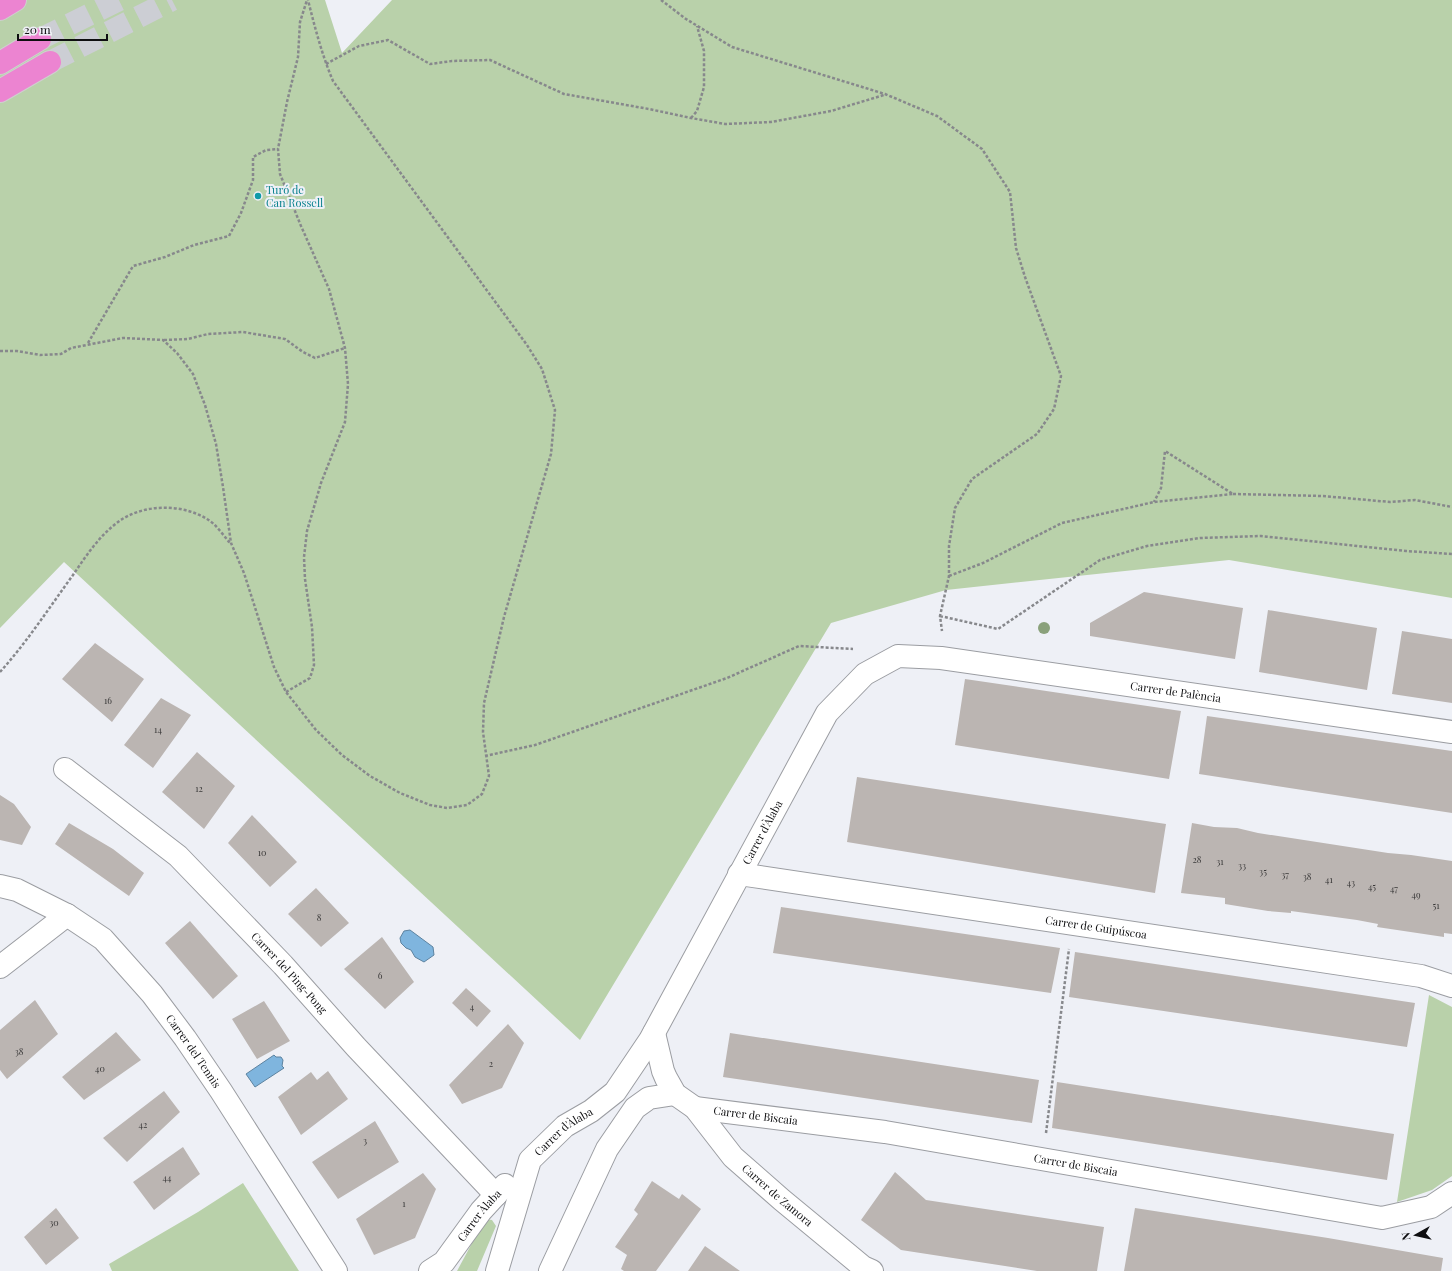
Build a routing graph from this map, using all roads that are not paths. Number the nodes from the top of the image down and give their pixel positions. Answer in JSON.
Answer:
{"nodes":[{"id":1,"x":15,"y":0,"type":"edge"},
{"id":2,"x":0,"y":8,"type":"edge"},
{"id":3,"x":40,"y":39,"type":"tunnel mouth"},
{"id":4,"x":50,"y":62,"type":"tunnel mouth"},
{"id":5,"x":0,"y":63,"type":"edge"},
{"id":6,"x":0,"y":91,"type":"edge"},
{"id":7,"x":898,"y":656,"type":"joint"},
{"id":8,"x":1452,"y":732,"type":"edge"},
{"id":9,"x":64,"y":769,"type":"dead end"},
{"id":10,"x":739,"y":874,"type":"junction"},
{"id":11,"x":0,"y":886,"type":"edge"},
{"id":12,"x":67,"y":915,"type":"junction"},
{"id":13,"x":0,"y":967,"type":"edge"},
{"id":14,"x":1452,"y":986,"type":"edge"},
{"id":15,"x":654,"y":1033,"type":"junction"},
{"id":16,"x":675,"y":1094,"type":"junction"},
{"id":17,"x":694,"y":1108,"type":"junction"},
{"id":18,"x":530,"y":1160,"type":"junction"},
{"id":19,"x":1452,"y":1193,"type":"edge"},
{"id":20,"x":496,"y":1195,"type":"junction"},
{"id":21,"x":336,"y":1271,"type":"edge"},
{"id":22,"x":430,"y":1271,"type":"edge"},
{"id":23,"x":497,"y":1271,"type":"edge"},
{"id":24,"x":550,"y":1271,"type":"edge"},
{"id":25,"x":872,"y":1271,"type":"edge"}],
"edges":[{"from":1,"to":2,"type":"highway"},
{"from":3,"to":5,"type":"highway"},
{"from":4,"to":6,"type":"highway"},
{"from":7,"to":8,"type":"street","name":"Carrer de Palència"},
{"from":7,"to":10,"type":"street","name":"Carrer d'Àlaba"},
{"from":9,"to":20,"type":"street","name":"Carrer del Ping-Pong"},
{"from":10,"to":14,"type":"street","name":"Carrer de Guipúscoa"},
{"from":10,"to":15,"type":"street","name":"Carrer d'Àlaba"},
{"from":11,"to":12,"type":"street","name":"Carrer del Tennis"},
{"from":12,"to":13,"type":"street"},
{"from":12,"to":21,"type":"street","name":"Carrer del Tennis"},
{"from":15,"to":16,"type":"street"},
{"from":15,"to":18,"type":"street","name":"Carrer d'Àlaba"},
{"from":16,"to":17,"type":"street"},
{"from":16,"to":24,"type":"street"},
{"from":17,"to":19,"type":"street","name":"Carrer de Biscaia"},
{"from":17,"to":25,"type":"street","name":"Carrer de Zamora"},
{"from":18,"to":20,"type":"street","name":"Carrer Àlaba"},
{"from":18,"to":23,"type":"street","name":"Carrer d'Àlaba"},
{"from":20,"to":22,"type":"street","name":"Carrer Àlaba"}]}
